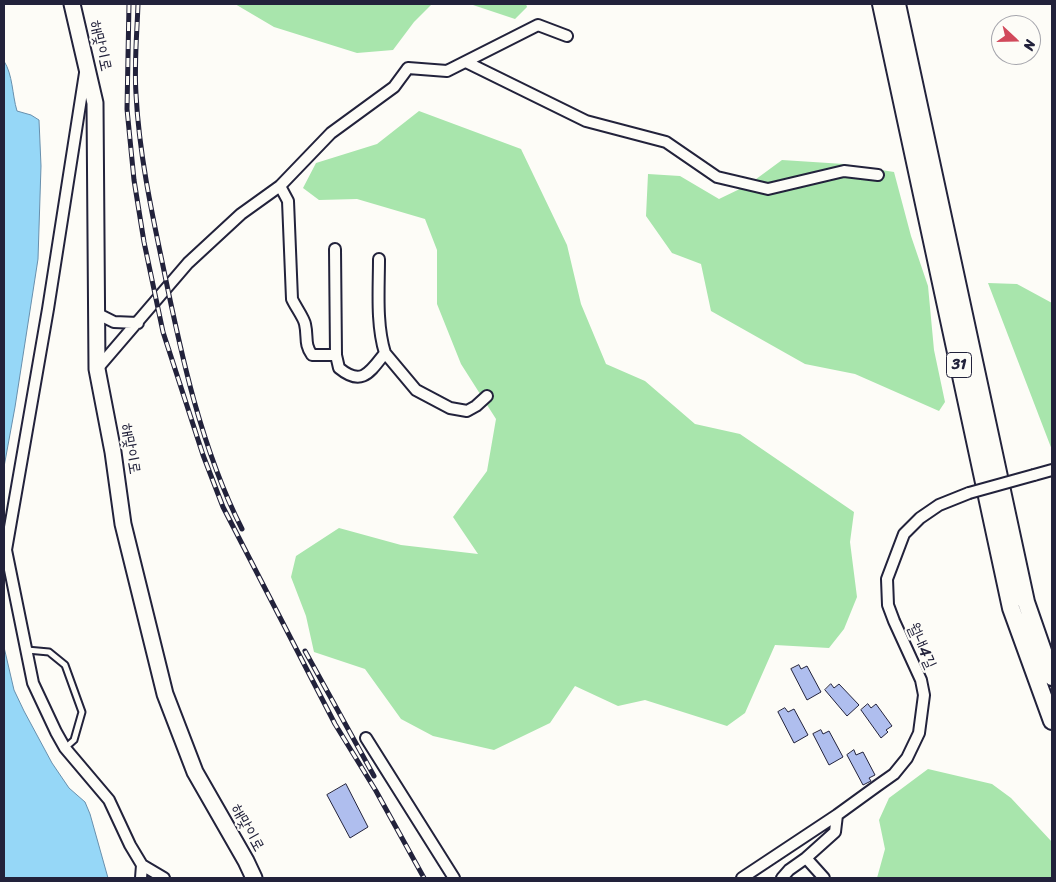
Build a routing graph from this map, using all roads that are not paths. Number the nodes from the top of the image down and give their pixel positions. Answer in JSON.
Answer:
{"nodes":[{"id":1,"x":72,"y":4,"type":"edge"},
{"id":2,"x":881,"y":4,"type":"edge"},
{"id":3,"x":897,"y":4,"type":"edge"},
{"id":4,"x":567,"y":36,"type":"dead end"},
{"id":5,"x":466,"y":62,"type":"junction"},
{"id":6,"x":86,"y":67,"type":"junction"},
{"id":7,"x":878,"y":175,"type":"dead end"},
{"id":8,"x":280,"y":186,"type":"junction"},
{"id":9,"x":335,"y":249,"type":"dead end"},
{"id":10,"x":379,"y":259,"type":"dead end"},
{"id":11,"x":96,"y":313,"type":"junction"},
{"id":12,"x":138,"y":323,"type":"junction"},
{"id":13,"x":385,"y":353,"type":"junction"},
{"id":14,"x":336,"y":355,"type":"junction"},
{"id":15,"x":97,"y":369,"type":"junction"},
{"id":16,"x":487,"y":396,"type":"dead end"},
{"id":17,"x":1052,"y":470,"type":"edge"},
{"id":18,"x":26,"y":650,"type":"junction"},
{"id":19,"x":1052,"y":677,"type":"edge"},
{"id":20,"x":1052,"y":721,"type":"edge"},
{"id":21,"x":366,"y":738,"type":"dead end"},
{"id":22,"x":65,"y":748,"type":"junction"},
{"id":23,"x":837,"y":816,"type":"junction"},
{"id":24,"x":806,"y":858,"type":"junction"},
{"id":25,"x":142,"y":866,"type":"junction"},
{"id":26,"x":141,"y":878,"type":"edge"},
{"id":27,"x":164,"y":878,"type":"edge"},
{"id":28,"x":254,"y":878,"type":"edge"},
{"id":29,"x":454,"y":878,"type":"edge"},
{"id":30,"x":742,"y":878,"type":"edge"},
{"id":31,"x":782,"y":878,"type":"edge"},
{"id":32,"x":824,"y":878,"type":"edge"}],
"edges":[{"from":1,"to":6,"type":"main road","name":"해맞이로"},
{"from":2,"to":20,"type":"highway","number":"31"},
{"from":3,"to":19,"type":"highway","number":"31"},
{"from":4,"to":5,"type":"street"},
{"from":5,"to":7,"type":"street"},
{"from":5,"to":8,"type":"street"},
{"from":6,"to":11,"type":"main road","name":"해맞이로"},
{"from":6,"to":18,"type":"street"},
{"from":8,"to":12,"type":"street"},
{"from":8,"to":14,"type":"street"},
{"from":9,"to":14,"type":"street"},
{"from":10,"to":13,"type":"street"},
{"from":11,"to":12,"type":"street"},
{"from":11,"to":15,"type":"main road","name":"해맞이로"},
{"from":12,"to":15,"type":"street"},
{"from":13,"to":14,"type":"street"},
{"from":13,"to":16,"type":"street"},
{"from":15,"to":28,"type":"main road","name":"해맞이로"},
{"from":17,"to":23,"type":"street","name":"월내4길","bridge":true},
{"from":18,"to":22,"type":"street"},
{"from":18,"to":22,"type":"lane"},
{"from":21,"to":29,"type":"street"},
{"from":22,"to":25,"type":"street"},
{"from":23,"to":24,"type":"street"},
{"from":23,"to":30,"type":"street","name":"월내4길"},
{"from":24,"to":31,"type":"street"},
{"from":24,"to":32,"type":"street"},
{"from":25,"to":26,"type":"street"},
{"from":25,"to":27,"type":"street"}]}
